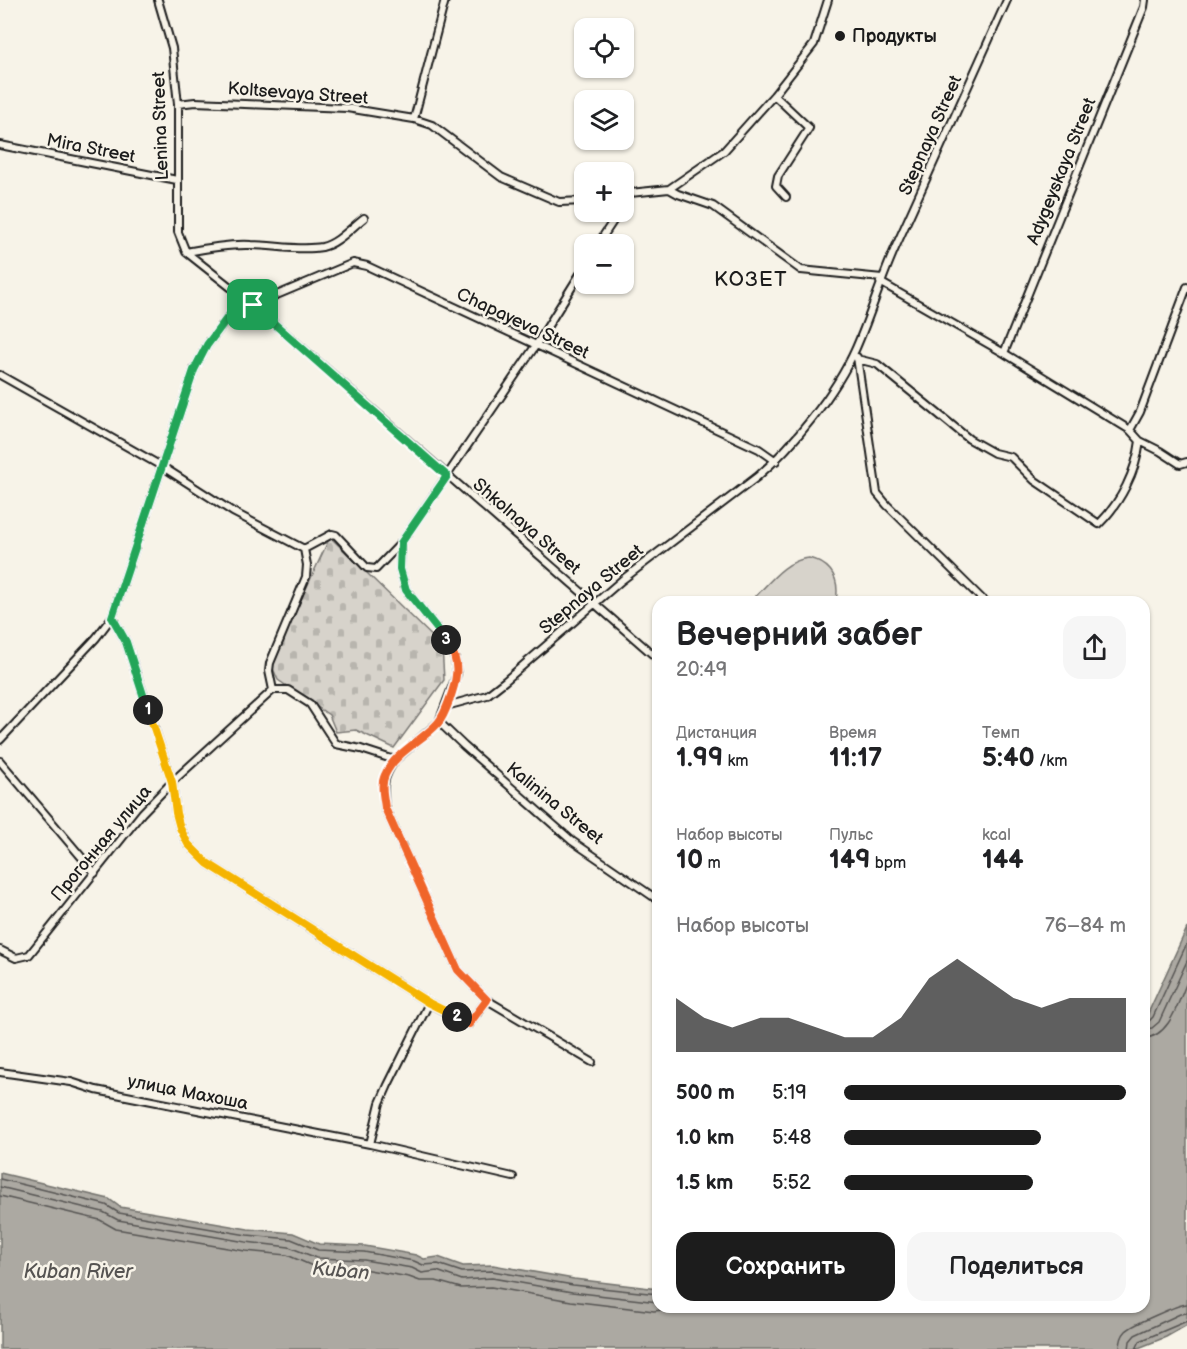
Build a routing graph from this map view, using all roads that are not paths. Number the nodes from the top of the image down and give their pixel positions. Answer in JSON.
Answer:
{"nodes":[{"id":1,"x":158,"y":0,"type":"edge"},
{"id":2,"x":445,"y":0,"type":"edge"},
{"id":3,"x":828,"y":0,"type":"edge"},
{"id":4,"x":1007,"y":0,"type":"edge"},
{"id":5,"x":1145,"y":0,"type":"edge"},
{"id":6,"x":774,"y":95,"type":"junction"},
{"id":7,"x":178,"y":104,"type":"junction"},
{"id":8,"x":414,"y":119,"type":"junction"},
{"id":9,"x":0,"y":146,"type":"edge"},
{"id":10,"x":177,"y":180,"type":"junction"},
{"id":11,"x":669,"y":189,"type":"junction"},
{"id":12,"x":634,"y":193,"type":"edge"},
{"id":13,"x":786,"y":197,"type":"dead end"},
{"id":14,"x":574,"y":201,"type":"edge"},
{"id":15,"x":364,"y":218,"type":"dead end"},
{"id":16,"x":186,"y":252,"type":"junction"},
{"id":17,"x":881,"y":280,"type":"junction"},
{"id":18,"x":574,"y":284,"type":"edge"},
{"id":19,"x":1187,"y":287,"type":"edge"},
{"id":20,"x":243,"y":297,"type":"junction"},
{"id":21,"x":253,"y":305,"type":"junction"},
{"id":22,"x":536,"y":345,"type":"junction"},
{"id":23,"x":856,"y":349,"type":"junction"},
{"id":24,"x":1004,"y":353,"type":"junction"},
{"id":25,"x":857,"y":359,"type":"junction"},
{"id":26,"x":0,"y":375,"type":"edge"},
{"id":27,"x":1130,"y":430,"type":"junction"},
{"id":28,"x":1140,"y":441,"type":"junction"},
{"id":29,"x":776,"y":460,"type":"junction"},
{"id":30,"x":1187,"y":462,"type":"edge"},
{"id":31,"x":163,"y":467,"type":"junction"},
{"id":32,"x":447,"y":476,"type":"junction"},
{"id":33,"x":401,"y":543,"type":"junction"},
{"id":34,"x":304,"y":549,"type":"junction"},
{"id":35,"x":979,"y":596,"type":"edge"},
{"id":36,"x":594,"y":604,"type":"junction"},
{"id":37,"x":112,"y":617,"type":"junction"},
{"id":38,"x":652,"y":654,"type":"edge"},
{"id":39,"x":273,"y":690,"type":"junction"},
{"id":40,"x":446,"y":706,"type":"junction"},
{"id":41,"x":439,"y":722,"type":"junction"},
{"id":42,"x":0,"y":740,"type":"edge"},
{"id":43,"x":395,"y":760,"type":"junction"},
{"id":44,"x":0,"y":761,"type":"edge"},
{"id":45,"x":172,"y":782,"type":"junction"},
{"id":46,"x":95,"y":873,"type":"junction"},
{"id":47,"x":652,"y":896,"type":"edge"},
{"id":48,"x":0,"y":950,"type":"edge"},
{"id":49,"x":487,"y":1000,"type":"junction"},
{"id":50,"x":429,"y":1003,"type":"junction"},
{"id":51,"x":592,"y":1062,"type":"dead end"},
{"id":52,"x":0,"y":1072,"type":"edge"},
{"id":53,"x":370,"y":1144,"type":"junction"},
{"id":54,"x":513,"y":1177,"type":"dead end"}],
"edges":[{"from":1,"to":7,"type":"street","name":"Lenina Street"},
{"from":2,"to":8,"type":"street"},
{"from":3,"to":6,"type":"street"},
{"from":4,"to":17,"type":"street","name":"Stepnaya Street"},
{"from":5,"to":24,"type":"street","name":"Adygeyskaya Street"},
{"from":6,"to":11,"type":"street"},
{"from":6,"to":13,"type":"street"},
{"from":7,"to":8,"type":"street","name":"Koltsevaya Street"},
{"from":7,"to":10,"type":"street","name":"Lenina Street"},
{"from":8,"to":14,"type":"street","name":"Koltsevaya Street"},
{"from":9,"to":10,"type":"street","name":"Mira Street"},
{"from":10,"to":16,"type":"street","name":"Lenina Street"},
{"from":11,"to":12,"type":"street"},
{"from":11,"to":17,"type":"street"},
{"from":15,"to":16,"type":"street"},
{"from":16,"to":20,"type":"street","name":"Shkolnaya Street"},
{"from":17,"to":23,"type":"street","name":"Stepnaya Street"},
{"from":17,"to":24,"type":"street"},
{"from":18,"to":22,"type":"street"},
{"from":19,"to":27,"type":"street"},
{"from":20,"to":21,"type":"street","name":"Shkolnaya Street"},
{"from":20,"to":31,"type":"street"},
{"from":21,"to":22,"type":"street","name":"Chapayeva Street"},
{"from":21,"to":32,"type":"street","name":"Shkolnaya Street"},
{"from":22,"to":29,"type":"street","name":"Chapayeva Street"},
{"from":22,"to":32,"type":"street"},
{"from":23,"to":25,"type":"street"},
{"from":23,"to":29,"type":"street","name":"Stepnaya Street"},
{"from":24,"to":27,"type":"street"},
{"from":25,"to":28,"type":"street"},
{"from":25,"to":35,"type":"street"},
{"from":26,"to":31,"type":"street"},
{"from":27,"to":28,"type":"street"},
{"from":28,"to":30,"type":"street"},
{"from":29,"to":36,"type":"street","name":"Stepnaya Street"},
{"from":31,"to":34,"type":"street"},
{"from":31,"to":37,"type":"street"},
{"from":32,"to":33,"type":"street"},
{"from":32,"to":36,"type":"street","name":"Shkolnaya Street"},
{"from":33,"to":34,"type":"street"},
{"from":33,"to":40,"type":"street"},
{"from":34,"to":39,"type":"street"},
{"from":36,"to":38,"type":"street","name":"Shkolnaya Street"},
{"from":36,"to":40,"type":"street","name":"Stepnaya Street"},
{"from":37,"to":42,"type":"street"},
{"from":37,"to":45,"type":"street"},
{"from":39,"to":43,"type":"street"},
{"from":39,"to":45,"type":"street","name":"Прогонная улица"},
{"from":40,"to":41,"type":"street"},
{"from":41,"to":43,"type":"street"},
{"from":41,"to":47,"type":"street","name":"Kalinina Street"},
{"from":43,"to":49,"type":"street"},
{"from":44,"to":46,"type":"street"},
{"from":45,"to":46,"type":"street","name":"Прогонная улица"},
{"from":45,"to":50,"type":"street"},
{"from":46,"to":48,"type":"street","name":"Прогонная улица"},
{"from":49,"to":50,"type":"street"},
{"from":49,"to":51,"type":"street"},
{"from":50,"to":53,"type":"street"},
{"from":52,"to":53,"type":"street","name":"улица Махоша"},
{"from":53,"to":54,"type":"street","name":"улица Махоша"}]}
